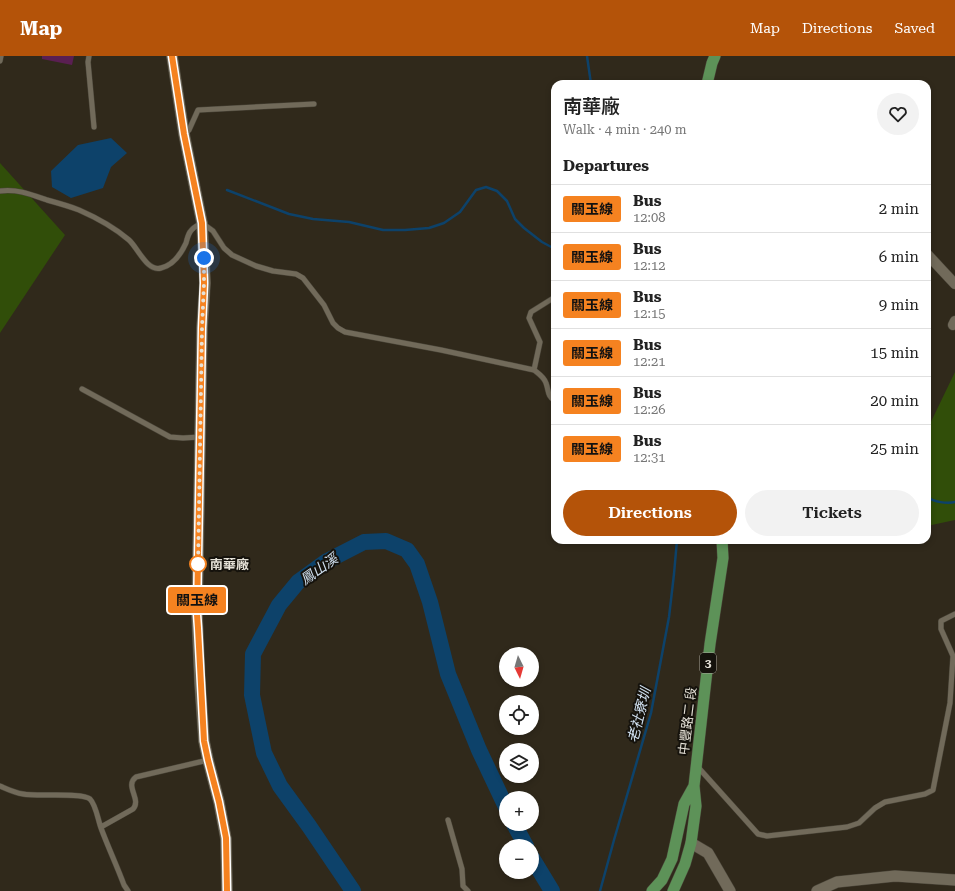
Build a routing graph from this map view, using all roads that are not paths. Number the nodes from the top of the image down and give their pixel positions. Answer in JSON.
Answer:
{"nodes":[{"id":1,"x":1,"y":56,"type":"edge"},
{"id":2,"x":89,"y":56,"type":"edge"},
{"id":3,"x":172,"y":56,"type":"edge"},
{"id":4,"x":715,"y":56,"type":"edge"},
{"id":5,"x":0,"y":61,"type":"edge"},
{"id":6,"x":708,"y":80,"type":"edge"},
{"id":7,"x":314,"y":104,"type":"dead end"},
{"id":8,"x":94,"y":127,"type":"dead end"},
{"id":9,"x":184,"y":134,"type":"junction"},
{"id":10,"x":0,"y":191,"type":"edge"},
{"id":11,"x":202,"y":223,"type":"junction"},
{"id":12,"x":931,"y":258,"type":"edge"},
{"id":13,"x":955,"y":284,"type":"edge"},
{"id":14,"x":551,"y":299,"type":"edge"},
{"id":15,"x":534,"y":370,"type":"junction"},
{"id":16,"x":82,"y":389,"type":"dead end"},
{"id":17,"x":551,"y":399,"type":"edge"},
{"id":18,"x":200,"y":437,"type":"junction"},
{"id":19,"x":722,"y":544,"type":"edge"},
{"id":20,"x":955,"y":614,"type":"edge"},
{"id":21,"x":208,"y":760,"type":"junction"},
{"id":22,"x":696,"y":765,"type":"junction"},
{"id":23,"x":0,"y":786,"type":"edge"},
{"id":24,"x":694,"y":786,"type":"junction"},
{"id":25,"x":448,"y":820,"type":"dead end"},
{"id":26,"x":101,"y":828,"type":"junction"},
{"id":27,"x":691,"y":843,"type":"junction"},
{"id":28,"x":955,"y":880,"type":"edge"},
{"id":29,"x":128,"y":891,"type":"edge"},
{"id":30,"x":227,"y":891,"type":"edge"},
{"id":31,"x":468,"y":891,"type":"edge"},
{"id":32,"x":652,"y":891,"type":"edge"},
{"id":33,"x":673,"y":891,"type":"edge"},
{"id":34,"x":730,"y":891,"type":"edge"},
{"id":35,"x":817,"y":891,"type":"edge"}],
"edges":[{"from":1,"to":5,"type":"lane"},
{"from":2,"to":8,"type":"lane"},
{"from":3,"to":9,"type":"street"},
{"from":4,"to":6,"type":"main road"},
{"from":7,"to":9,"type":"lane"},
{"from":9,"to":11,"type":"street"},
{"from":10,"to":11,"type":"lane"},
{"from":11,"to":15,"type":"lane"},
{"from":11,"to":18,"type":"street"},
{"from":12,"to":13,"type":"street"},
{"from":14,"to":15,"type":"lane"},
{"from":15,"to":17,"type":"lane"},
{"from":16,"to":18,"type":"lane"},
{"from":18,"to":21,"type":"street"},
{"from":19,"to":22,"type":"main road","name":"中豐路二 段","number":"3"},
{"from":20,"to":22,"type":"lane"},
{"from":21,"to":26,"type":"lane"},
{"from":21,"to":30,"type":"street"},
{"from":22,"to":24,"type":"main road","name":"中豐路二 段","number":"3"},
{"from":23,"to":26,"type":"lane"},
{"from":24,"to":27,"type":"main road","name":"中豐路二 段","number":"3"},
{"from":24,"to":32,"type":"main road","name":"中豐路二 段","number":"3"},
{"from":25,"to":31,"type":"lane"},
{"from":26,"to":29,"type":"lane"},
{"from":27,"to":33,"type":"main road","name":"中豐路二 段","number":"3"},
{"from":27,"to":34,"type":"street"},
{"from":28,"to":35,"type":"street"}]}
